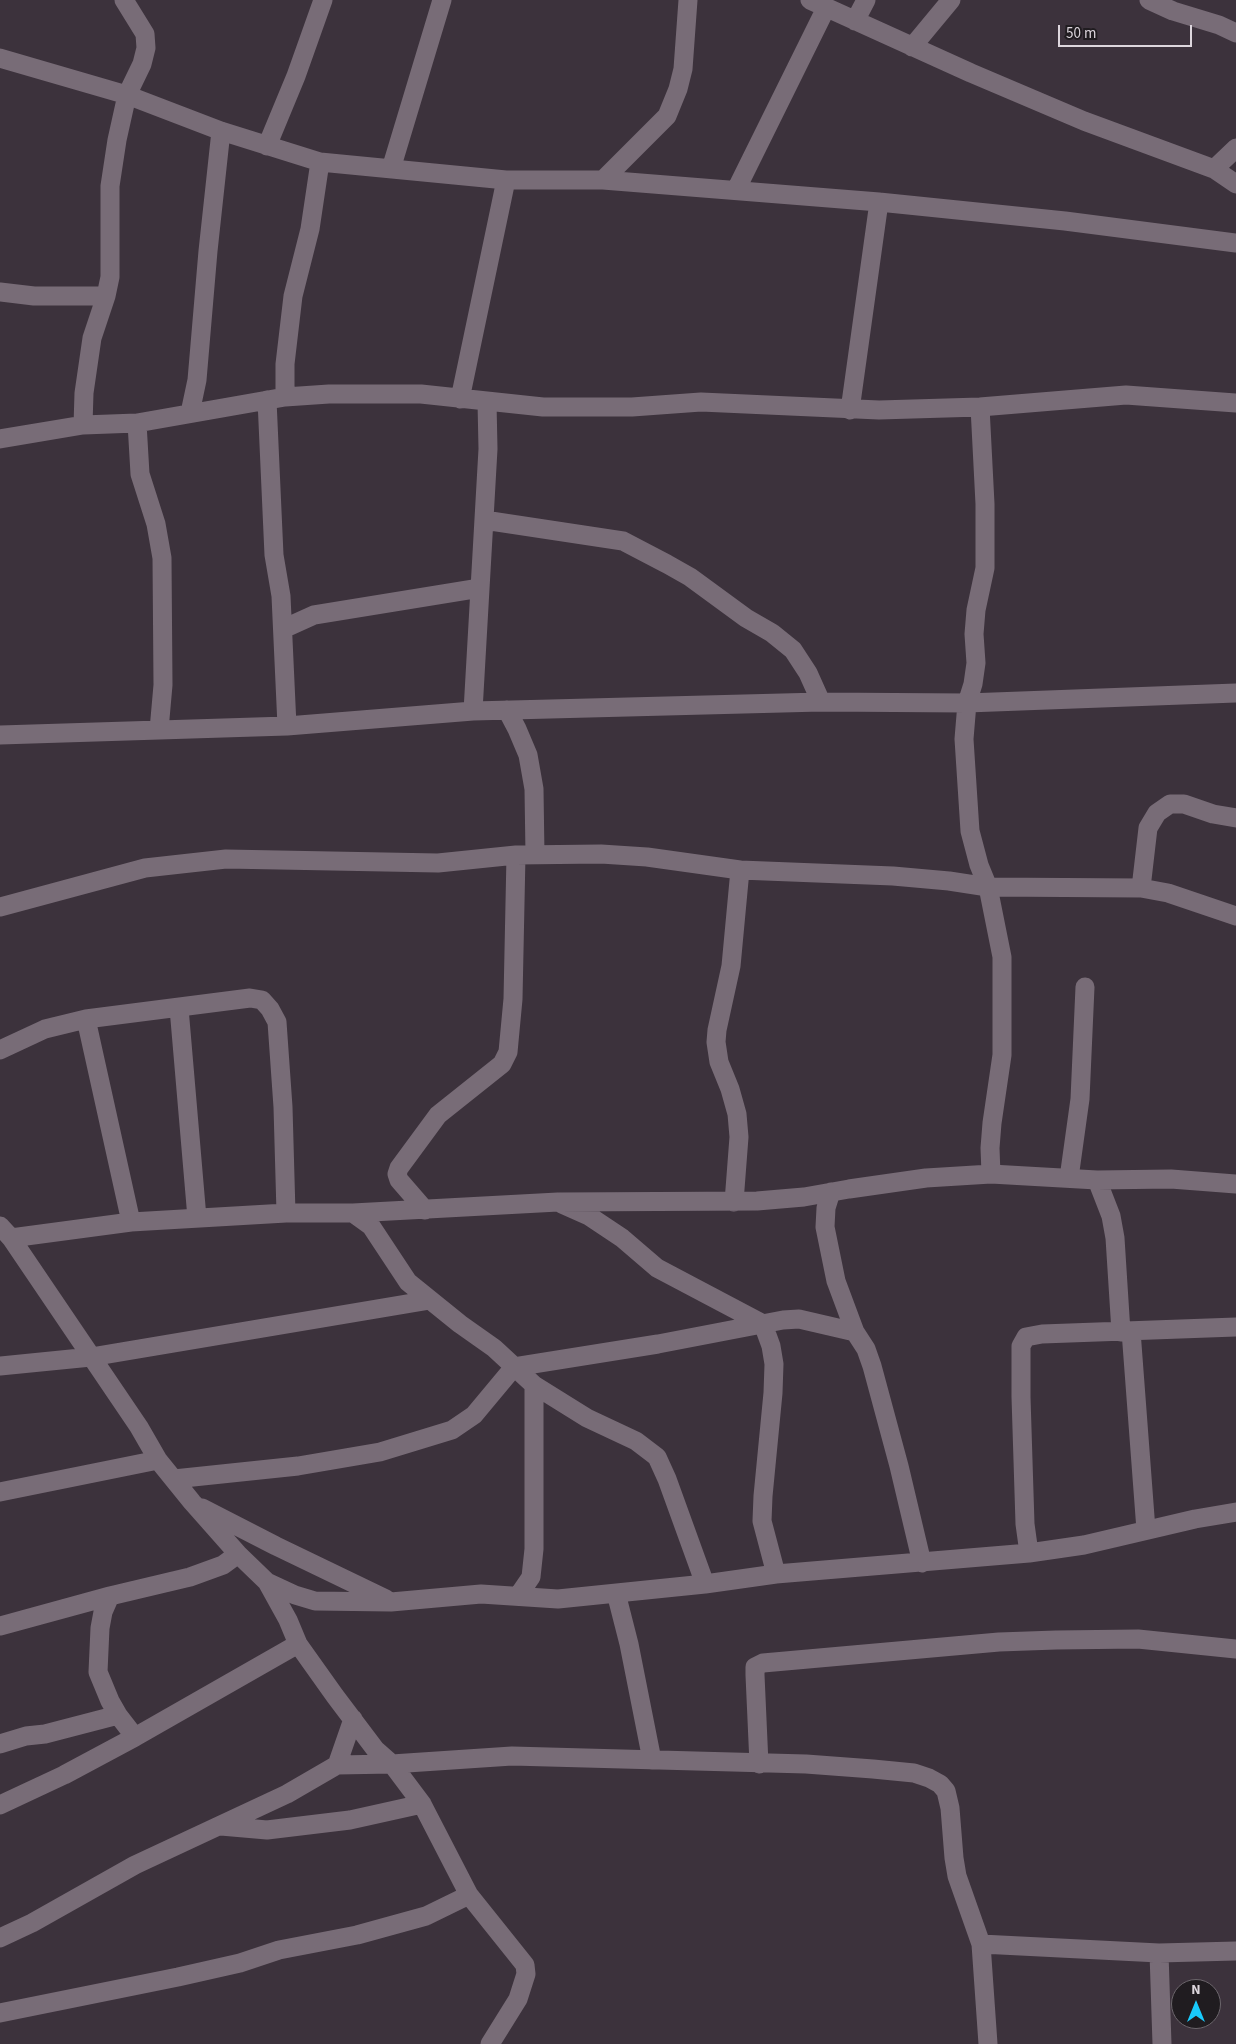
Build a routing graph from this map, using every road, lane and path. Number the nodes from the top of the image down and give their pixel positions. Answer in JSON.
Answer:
{"nodes":[{"id":1,"x":124,"y":0,"type":"edge"},
{"id":2,"x":323,"y":0,"type":"edge"},
{"id":3,"x":442,"y":0,"type":"edge"},
{"id":4,"x":688,"y":0,"type":"edge"},
{"id":5,"x":866,"y":0,"type":"edge"},
{"id":6,"x":951,"y":0,"type":"edge"},
{"id":7,"x":1149,"y":0,"type":"edge"},
{"id":8,"x":818,"y":4,"type":"edge"},
{"id":9,"x":855,"y":21,"type":"junction"},
{"id":10,"x":1236,"y":33,"type":"edge"},
{"id":11,"x":912,"y":47,"type":"junction"},
{"id":12,"x":0,"y":58,"type":"edge"},
{"id":13,"x":127,"y":95,"type":"junction"},
{"id":14,"x":221,"y":131,"type":"junction"},
{"id":15,"x":267,"y":146,"type":"junction"},
{"id":16,"x":1236,"y":148,"type":"edge"},
{"id":17,"x":320,"y":162,"type":"junction"},
{"id":18,"x":391,"y":169,"type":"junction"},
{"id":19,"x":1214,"y":169,"type":"junction"},
{"id":20,"x":506,"y":180,"type":"junction"},
{"id":21,"x":603,"y":180,"type":"junction"},
{"id":22,"x":1236,"y":184,"type":"edge"},
{"id":23,"x":736,"y":190,"type":"junction"},
{"id":24,"x":879,"y":202,"type":"junction"},
{"id":25,"x":1236,"y":243,"type":"edge"},
{"id":26,"x":0,"y":292,"type":"edge"},
{"id":27,"x":106,"y":296,"type":"junction"},
{"id":28,"x":276,"y":399,"type":"junction"},
{"id":29,"x":460,"y":399,"type":"junction"},
{"id":30,"x":487,"y":402,"type":"junction"},
{"id":31,"x":1236,"y":403,"type":"edge"},
{"id":32,"x":980,"y":408,"type":"junction"},
{"id":33,"x":850,"y":410,"type":"junction"},
{"id":34,"x":190,"y":413,"type":"junction"},
{"id":35,"x":137,"y":422,"type":"junction"},
{"id":36,"x":83,"y":425,"type":"junction"},
{"id":37,"x":0,"y":439,"type":"edge"},
{"id":38,"x":484,"y":520,"type":"junction"},
{"id":39,"x":480,"y":588,"type":"junction"},
{"id":40,"x":283,"y":629,"type":"junction"},
{"id":41,"x":1236,"y":693,"type":"edge"},
{"id":42,"x":821,"y":702,"type":"junction"},
{"id":43,"x":968,"y":703,"type":"junction"},
{"id":44,"x":507,"y":710,"type":"junction"},
{"id":45,"x":473,"y":711,"type":"junction"},
{"id":46,"x":287,"y":726,"type":"junction"},
{"id":47,"x":159,"y":730,"type":"junction"},
{"id":48,"x":0,"y":735,"type":"edge"},
{"id":49,"x":1236,"y":818,"type":"edge"},
{"id":50,"x":535,"y":855,"type":"junction"},
{"id":51,"x":516,"y":856,"type":"junction"},
{"id":52,"x":740,"y":870,"type":"junction"},
{"id":53,"x":988,"y":887,"type":"junction"},
{"id":54,"x":1141,"y":888,"type":"junction"},
{"id":55,"x":0,"y":907,"type":"edge"},
{"id":56,"x":1236,"y":916,"type":"edge"},
{"id":57,"x":1085,"y":987,"type":"dead end"},
{"id":58,"x":179,"y":1008,"type":"junction"},
{"id":59,"x":86,"y":1019,"type":"junction"},
{"id":60,"x":0,"y":1050,"type":"edge"},
{"id":61,"x":991,"y":1174,"type":"junction"},
{"id":62,"x":1069,"y":1178,"type":"junction"},
{"id":63,"x":1097,"y":1180,"type":"junction"},
{"id":64,"x":1236,"y":1184,"type":"edge"},
{"id":65,"x":831,"y":1192,"type":"junction"},
{"id":66,"x":558,"y":1202,"type":"junction"},
{"id":67,"x":734,"y":1202,"type":"junction"},
{"id":68,"x":425,"y":1210,"type":"junction"},
{"id":69,"x":286,"y":1213,"type":"junction"},
{"id":70,"x":353,"y":1214,"type":"junction"},
{"id":71,"x":197,"y":1218,"type":"junction"},
{"id":72,"x":131,"y":1222,"type":"junction"},
{"id":73,"x":5,"y":1232,"type":"edge"},
{"id":74,"x":430,"y":1300,"type":"junction"},
{"id":75,"x":763,"y":1324,"type":"junction"},
{"id":76,"x":1236,"y":1327,"type":"edge"},
{"id":77,"x":1126,"y":1331,"type":"junction"},
{"id":78,"x":855,"y":1332,"type":"junction"},
{"id":79,"x":90,"y":1357,"type":"junction"},
{"id":80,"x":0,"y":1366,"type":"edge"},
{"id":81,"x":514,"y":1367,"type":"junction"},
{"id":82,"x":534,"y":1385,"type":"junction"},
{"id":83,"x":158,"y":1460,"type":"junction"},
{"id":84,"x":174,"y":1479,"type":"junction"},
{"id":85,"x":0,"y":1492,"type":"edge"},
{"id":86,"x":192,"y":1502,"type":"junction"},
{"id":87,"x":1236,"y":1512,"type":"edge"},
{"id":88,"x":1146,"y":1530,"type":"junction"},
{"id":89,"x":1029,"y":1553,"type":"junction"},
{"id":90,"x":238,"y":1554,"type":"junction"},
{"id":91,"x":922,"y":1563,"type":"junction"},
{"id":92,"x":776,"y":1574,"type":"junction"},
{"id":93,"x":267,"y":1582,"type":"junction"},
{"id":94,"x":705,"y":1584,"type":"junction"},
{"id":95,"x":616,"y":1593,"type":"junction"},
{"id":96,"x":110,"y":1596,"type":"junction"},
{"id":97,"x":518,"y":1596,"type":"junction"},
{"id":98,"x":391,"y":1602,"type":"junction"},
{"id":99,"x":0,"y":1626,"type":"edge"},
{"id":100,"x":298,"y":1644,"type":"junction"},
{"id":101,"x":1236,"y":1649,"type":"edge"},
{"id":102,"x":118,"y":1715,"type":"junction"},
{"id":103,"x":352,"y":1719,"type":"junction"},
{"id":104,"x":135,"y":1737,"type":"junction"},
{"id":105,"x":0,"y":1744,"type":"edge"},
{"id":106,"x":652,"y":1760,"type":"junction"},
{"id":107,"x":392,"y":1764,"type":"junction"},
{"id":108,"x":759,"y":1764,"type":"junction"},
{"id":109,"x":337,"y":1765,"type":"junction"},
{"id":110,"x":422,"y":1804,"type":"junction"},
{"id":111,"x":0,"y":1805,"type":"edge"},
{"id":112,"x":221,"y":1826,"type":"junction"},
{"id":113,"x":469,"y":1894,"type":"junction"},
{"id":114,"x":0,"y":1938,"type":"edge"},
{"id":115,"x":981,"y":1944,"type":"junction"},
{"id":116,"x":1236,"y":1951,"type":"edge"},
{"id":117,"x":1159,"y":1953,"type":"junction"},
{"id":118,"x":0,"y":2013,"type":"edge"},
{"id":119,"x":490,"y":2044,"type":"edge"},
{"id":120,"x":988,"y":2044,"type":"edge"},
{"id":121,"x":1162,"y":2044,"type":"edge"}],
"edges":[{"from":1,"to":13,"type":"street"},
{"from":2,"to":15,"type":"street"},
{"from":3,"to":18,"type":"street"},
{"from":4,"to":21,"type":"street"},
{"from":5,"to":9,"type":"street"},
{"from":6,"to":11,"type":"street"},
{"from":7,"to":10,"type":"street"},
{"from":8,"to":9,"type":"street"},
{"from":8,"to":23,"type":"street"},
{"from":9,"to":11,"type":"street"},
{"from":11,"to":19,"type":"street"},
{"from":12,"to":13,"type":"street"},
{"from":13,"to":14,"type":"street"},
{"from":13,"to":27,"type":"street"},
{"from":14,"to":15,"type":"street"},
{"from":14,"to":34,"type":"street"},
{"from":15,"to":17,"type":"street"},
{"from":16,"to":19,"type":"street"},
{"from":17,"to":18,"type":"street"},
{"from":17,"to":28,"type":"street"},
{"from":18,"to":20,"type":"street"},
{"from":19,"to":22,"type":"street"},
{"from":20,"to":21,"type":"street"},
{"from":20,"to":29,"type":"street"},
{"from":21,"to":23,"type":"street"},
{"from":23,"to":24,"type":"street"},
{"from":24,"to":25,"type":"street"},
{"from":24,"to":33,"type":"street"},
{"from":26,"to":27,"type":"street"},
{"from":27,"to":36,"type":"street"},
{"from":28,"to":29,"type":"street"},
{"from":28,"to":34,"type":"street"},
{"from":28,"to":40,"type":"street"},
{"from":29,"to":30,"type":"street"},
{"from":30,"to":33,"type":"street"},
{"from":30,"to":38,"type":"street"},
{"from":31,"to":32,"type":"street"},
{"from":32,"to":33,"type":"street"},
{"from":32,"to":43,"type":"street"},
{"from":34,"to":35,"type":"street"},
{"from":35,"to":36,"type":"street"},
{"from":35,"to":47,"type":"street"},
{"from":36,"to":37,"type":"street"},
{"from":38,"to":39,"type":"street"},
{"from":38,"to":42,"type":"street"},
{"from":39,"to":40,"type":"street"},
{"from":39,"to":45,"type":"street"},
{"from":40,"to":46,"type":"street"},
{"from":41,"to":43,"type":"street"},
{"from":42,"to":43,"type":"street"},
{"from":42,"to":44,"type":"street"},
{"from":43,"to":53,"type":"street"},
{"from":44,"to":45,"type":"street"},
{"from":44,"to":50,"type":"street"},
{"from":45,"to":46,"type":"street"},
{"from":46,"to":47,"type":"street"},
{"from":47,"to":48,"type":"street"},
{"from":49,"to":54,"type":"street"},
{"from":50,"to":51,"type":"street"},
{"from":50,"to":52,"type":"street"},
{"from":51,"to":55,"type":"street"},
{"from":51,"to":68,"type":"street"},
{"from":52,"to":53,"type":"street"},
{"from":52,"to":67,"type":"street"},
{"from":53,"to":54,"type":"street"},
{"from":53,"to":61,"type":"street"},
{"from":54,"to":56,"type":"street"},
{"from":57,"to":62,"type":"street"},
{"from":58,"to":59,"type":"street"},
{"from":58,"to":69,"type":"street"},
{"from":58,"to":71,"type":"street"},
{"from":59,"to":60,"type":"street"},
{"from":59,"to":72,"type":"street"},
{"from":61,"to":62,"type":"street"},
{"from":61,"to":65,"type":"street"},
{"from":62,"to":63,"type":"street"},
{"from":63,"to":64,"type":"street"},
{"from":63,"to":77,"type":"street"},
{"from":65,"to":67,"type":"street"},
{"from":65,"to":78,"type":"street"},
{"from":66,"to":67,"type":"street"},
{"from":66,"to":68,"type":"street"},
{"from":66,"to":75,"type":"street"},
{"from":68,"to":70,"type":"street"},
{"from":69,"to":70,"type":"street"},
{"from":69,"to":71,"type":"street"},
{"from":70,"to":74,"type":"street"},
{"from":71,"to":72,"type":"street"},
{"from":72,"to":73,"type":"street"},
{"from":73,"to":79,"type":"street"},
{"from":74,"to":79,"type":"street"},
{"from":74,"to":81,"type":"street"},
{"from":75,"to":78,"type":"street"},
{"from":75,"to":81,"type":"street"},
{"from":75,"to":92,"type":"street"},
{"from":76,"to":77,"type":"street"},
{"from":77,"to":88,"type":"street"},
{"from":77,"to":89,"type":"street"},
{"from":78,"to":91,"type":"street"},
{"from":79,"to":80,"type":"street"},
{"from":79,"to":83,"type":"street"},
{"from":81,"to":82,"type":"street"},
{"from":81,"to":84,"type":"street"},
{"from":82,"to":94,"type":"street"},
{"from":82,"to":97,"type":"street"},
{"from":83,"to":84,"type":"street"},
{"from":83,"to":85,"type":"street"},
{"from":84,"to":86,"type":"street"},
{"from":86,"to":90,"type":"street"},
{"from":86,"to":98,"type":"street"},
{"from":87,"to":88,"type":"street"},
{"from":88,"to":89,"type":"street"},
{"from":89,"to":91,"type":"street"},
{"from":90,"to":93,"type":"street"},
{"from":90,"to":96,"type":"street"},
{"from":91,"to":92,"type":"street"},
{"from":92,"to":94,"type":"street"},
{"from":93,"to":98,"type":"street"},
{"from":93,"to":100,"type":"street"},
{"from":94,"to":95,"type":"street"},
{"from":95,"to":97,"type":"street"},
{"from":95,"to":106,"type":"street"},
{"from":96,"to":99,"type":"street"},
{"from":96,"to":102,"type":"street"},
{"from":97,"to":98,"type":"street"},
{"from":100,"to":103,"type":"street"},
{"from":100,"to":104,"type":"street"},
{"from":101,"to":108,"type":"street"},
{"from":102,"to":104,"type":"street"},
{"from":102,"to":105,"type":"street"},
{"from":103,"to":107,"type":"street"},
{"from":103,"to":109,"type":"street"},
{"from":104,"to":111,"type":"street"},
{"from":106,"to":107,"type":"street"},
{"from":106,"to":108,"type":"street"},
{"from":107,"to":109,"type":"street"},
{"from":107,"to":110,"type":"street"},
{"from":108,"to":115,"type":"street"},
{"from":109,"to":112,"type":"street"},
{"from":110,"to":112,"type":"street"},
{"from":110,"to":113,"type":"street"},
{"from":112,"to":114,"type":"street"},
{"from":113,"to":118,"type":"street"},
{"from":113,"to":119,"type":"street"},
{"from":115,"to":117,"type":"street"},
{"from":115,"to":120,"type":"street"},
{"from":116,"to":117,"type":"street"},
{"from":117,"to":121,"type":"street"}]}
